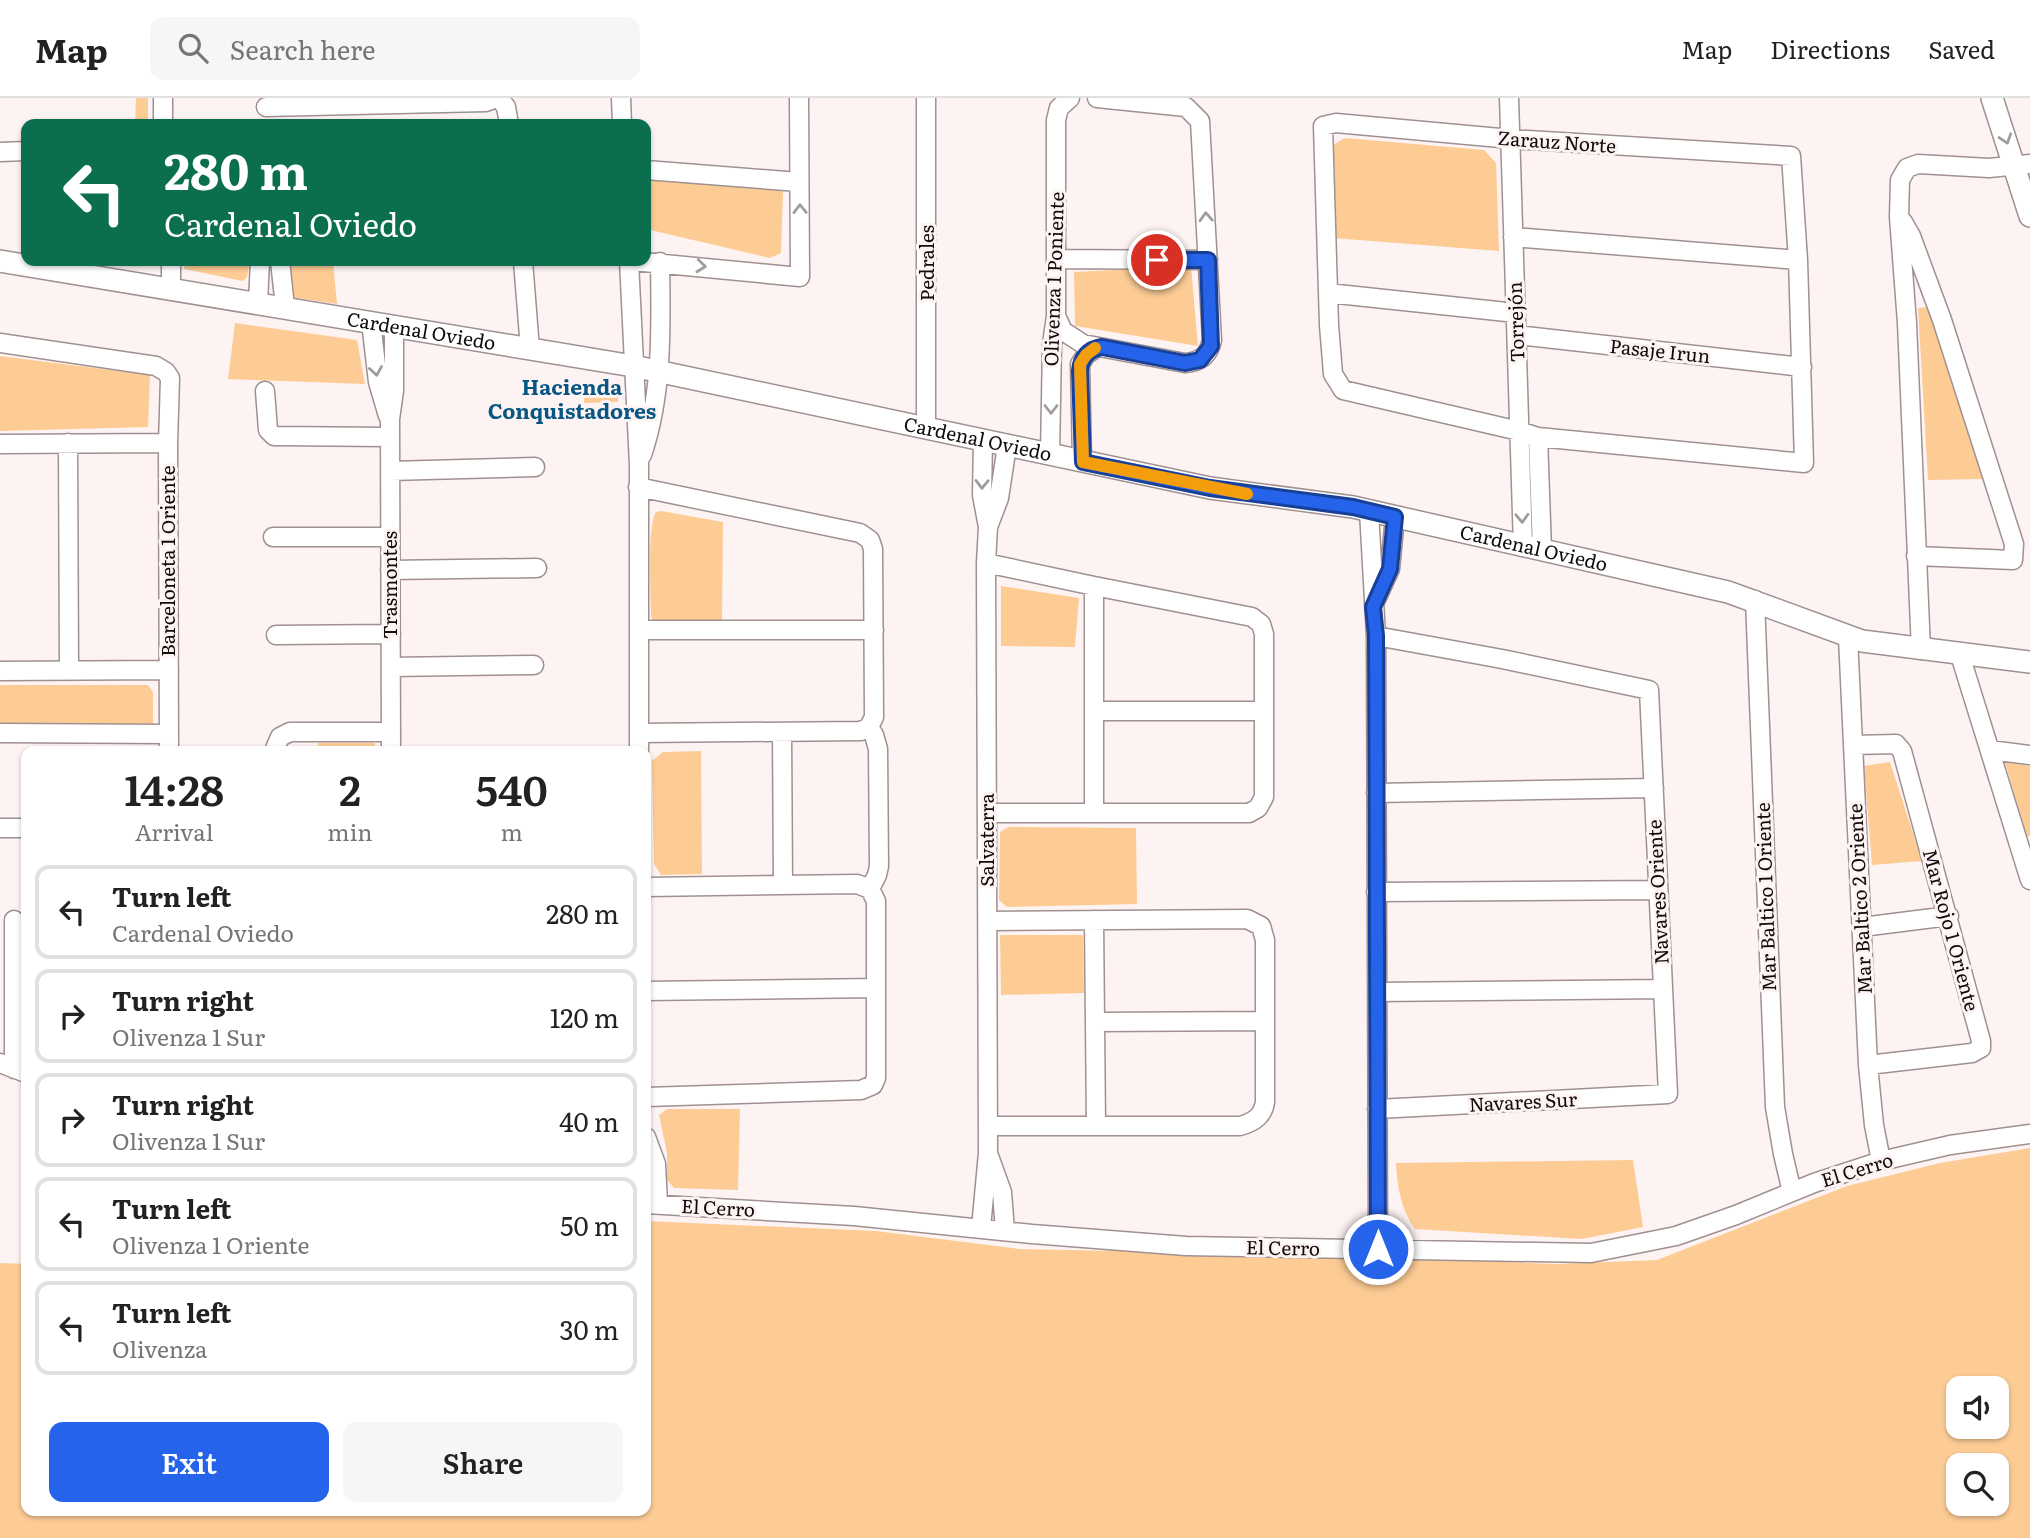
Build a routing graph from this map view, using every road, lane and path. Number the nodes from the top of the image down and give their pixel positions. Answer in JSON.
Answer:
{"nodes":[{"id":1,"x":163,"y":98,"type":"edge"},
{"id":2,"x":498,"y":98,"type":"edge"},
{"id":3,"x":621,"y":98,"type":"edge"},
{"id":4,"x":799,"y":98,"type":"edge"},
{"id":5,"x":926,"y":98,"type":"edge"},
{"id":6,"x":1097,"y":98,"type":"edge"},
{"id":7,"x":1509,"y":98,"type":"edge"},
{"id":8,"x":1992,"y":98,"type":"edge"},
{"id":9,"x":1066,"y":101,"type":"edge"},
{"id":10,"x":266,"y":110,"type":"edge"},
{"id":11,"x":163,"y":119,"type":"edge"},
{"id":12,"x":508,"y":119,"type":"edge"},
{"id":13,"x":622,"y":119,"type":"edge"},
{"id":14,"x":1511,"y":139,"type":"junction"},
{"id":15,"x":21,"y":151,"type":"edge"},
{"id":16,"x":0,"y":152,"type":"edge"},
{"id":17,"x":2022,"y":165,"type":"edge"},
{"id":18,"x":651,"y":170,"type":"edge"},
{"id":19,"x":799,"y":182,"type":"junction"},
{"id":20,"x":2030,"y":216,"type":"edge"},
{"id":21,"x":1899,"y":217,"type":"junction"},
{"id":22,"x":1513,"y":237,"type":"junction"},
{"id":23,"x":1056,"y":259,"type":"junction"},
{"id":24,"x":1208,"y":260,"type":"junction"},
{"id":25,"x":1798,"y":260,"type":"junction"},
{"id":26,"x":0,"y":261,"type":"edge"},
{"id":27,"x":651,"y":262,"type":"edge"},
{"id":28,"x":660,"y":262,"type":"junction"},
{"id":29,"x":21,"y":264,"type":"edge"},
{"id":30,"x":32,"y":266,"type":"edge"},
{"id":31,"x":171,"y":266,"type":"edge"},
{"id":32,"x":260,"y":266,"type":"edge"},
{"id":33,"x":281,"y":266,"type":"edge"},
{"id":34,"x":523,"y":266,"type":"edge"},
{"id":35,"x":631,"y":266,"type":"edge"},
{"id":36,"x":171,"y":288,"type":"junction"},
{"id":37,"x":1328,"y":293,"type":"junction"},
{"id":38,"x":258,"y":302,"type":"junction"},
{"id":39,"x":285,"y":307,"type":"junction"},
{"id":40,"x":1516,"y":313,"type":"junction"},
{"id":41,"x":1056,"y":316,"type":"junction"},
{"id":42,"x":371,"y":321,"type":"junction"},
{"id":43,"x":394,"y":325,"type":"junction"},
{"id":44,"x":1517,"y":335,"type":"junction"},
{"id":45,"x":0,"y":343,"type":"edge"},
{"id":46,"x":1096,"y":348,"type":"junction"},
{"id":47,"x":530,"y":349,"type":"junction"},
{"id":48,"x":633,"y":366,"type":"junction"},
{"id":49,"x":1802,"y":367,"type":"junction"},
{"id":50,"x":657,"y":371,"type":"junction"},
{"id":51,"x":265,"y":391,"type":"dead end"},
{"id":52,"x":390,"y":428,"type":"junction"},
{"id":53,"x":926,"y":428,"type":"junction"},
{"id":54,"x":1519,"y":431,"type":"junction"},
{"id":55,"x":1538,"y":437,"type":"junction"},
{"id":56,"x":983,"y":440,"type":"junction"},
{"id":57,"x":68,"y":443,"type":"junction"},
{"id":58,"x":168,"y":443,"type":"junction"},
{"id":59,"x":0,"y":444,"type":"edge"},
{"id":60,"x":1007,"y":446,"type":"junction"},
{"id":61,"x":1050,"y":454,"type":"junction"},
{"id":62,"x":1083,"y":462,"type":"junction"},
{"id":63,"x":639,"y":465,"type":"junction"},
{"id":64,"x":535,"y":467,"type":"dead end"},
{"id":65,"x":390,"y":471,"type":"junction"},
{"id":66,"x":638,"y":487,"type":"junction"},
{"id":67,"x":1369,"y":511,"type":"junction"},
{"id":68,"x":1395,"y":517,"type":"junction"},
{"id":69,"x":988,"y":527,"type":"junction"},
{"id":70,"x":273,"y":537,"type":"dead end"},
{"id":71,"x":390,"y":537,"type":"junction"},
{"id":72,"x":1532,"y":549,"type":"junction"},
{"id":73,"x":1916,"y":556,"type":"junction"},
{"id":74,"x":986,"y":563,"type":"junction"},
{"id":75,"x":537,"y":568,"type":"dead end"},
{"id":76,"x":390,"y":570,"type":"junction"},
{"id":77,"x":1094,"y":586,"type":"junction"},
{"id":78,"x":1755,"y":600,"type":"junction"},
{"id":79,"x":1373,"y":607,"type":"junction"},
{"id":80,"x":639,"y":630,"type":"junction"},
{"id":81,"x":874,"y":630,"type":"junction"},
{"id":82,"x":391,"y":634,"type":"junction"},
{"id":83,"x":276,"y":635,"type":"dead end"},
{"id":84,"x":1376,"y":636,"type":"junction"},
{"id":85,"x":1848,"y":637,"type":"junction"},
{"id":86,"x":1921,"y":650,"type":"junction"},
{"id":87,"x":1960,"y":655,"type":"junction"},
{"id":88,"x":2030,"y":662,"type":"edge"},
{"id":89,"x":534,"y":665,"type":"dead end"},
{"id":90,"x":391,"y":667,"type":"junction"},
{"id":91,"x":169,"y":670,"type":"junction"},
{"id":92,"x":0,"y":671,"type":"edge"},
{"id":93,"x":69,"y":671,"type":"junction"},
{"id":94,"x":1094,"y":711,"type":"junction"},
{"id":95,"x":1264,"y":711,"type":"junction"},
{"id":96,"x":869,"y":727,"type":"junction"},
{"id":97,"x":391,"y":732,"type":"junction"},
{"id":98,"x":782,"y":732,"type":"junction"},
{"id":99,"x":0,"y":733,"type":"edge"},
{"id":100,"x":639,"y":742,"type":"edge"},
{"id":101,"x":169,"y":743,"type":"edge"},
{"id":102,"x":277,"y":744,"type":"edge"},
{"id":103,"x":1853,"y":744,"type":"junction"},
{"id":104,"x":391,"y":746,"type":"edge"},
{"id":105,"x":1990,"y":750,"type":"junction"},
{"id":106,"x":2030,"y":755,"type":"edge"},
{"id":107,"x":1654,"y":788,"type":"junction"},
{"id":108,"x":1376,"y":793,"type":"junction"},
{"id":109,"x":987,"y":813,"type":"junction"},
{"id":110,"x":1094,"y":813,"type":"junction"},
{"id":111,"x":0,"y":828,"type":"edge"},
{"id":112,"x":21,"y":828,"type":"edge"},
{"id":113,"x":2030,"y":880,"type":"edge"},
{"id":114,"x":783,"y":885,"type":"junction"},
{"id":115,"x":651,"y":887,"type":"edge"},
{"id":116,"x":870,"y":889,"type":"junction"},
{"id":117,"x":1658,"y":890,"type":"junction"},
{"id":118,"x":1376,"y":892,"type":"junction"},
{"id":119,"x":1949,"y":916,"type":"junction"},
{"id":120,"x":13,"y":920,"type":"edge"},
{"id":121,"x":1094,"y":920,"type":"junction"},
{"id":122,"x":987,"y":921,"type":"junction"},
{"id":123,"x":1862,"y":927,"type":"junction"},
{"id":124,"x":876,"y":988,"type":"junction"},
{"id":125,"x":1663,"y":989,"type":"junction"},
{"id":126,"x":651,"y":991,"type":"edge"},
{"id":127,"x":1377,"y":992,"type":"junction"},
{"id":128,"x":1265,"y":1021,"type":"junction"},
{"id":129,"x":1095,"y":1022,"type":"junction"},
{"id":130,"x":1868,"y":1065,"type":"junction"},
{"id":131,"x":13,"y":1068,"type":"edge"},
{"id":132,"x":1668,"y":1094,"type":"joint"},
{"id":133,"x":651,"y":1097,"type":"edge"},
{"id":134,"x":1377,"y":1109,"type":"junction"},
{"id":135,"x":988,"y":1126,"type":"junction"},
{"id":136,"x":1096,"y":1126,"type":"junction"},
{"id":137,"x":2030,"y":1134,"type":"edge"},
{"id":138,"x":651,"y":1150,"type":"edge"},
{"id":139,"x":988,"y":1153,"type":"junction"},
{"id":140,"x":1881,"y":1161,"type":"junction"},
{"id":141,"x":1792,"y":1192,"type":"junction"},
{"id":142,"x":652,"y":1204,"type":"edge"},
{"id":143,"x":981,"y":1228,"type":"junction"},
{"id":144,"x":1005,"y":1231,"type":"junction"},
{"id":145,"x":1378,"y":1249,"type":"junction"}],
"edges":[{"from":1,"to":11,"type":"street"},
{"from":2,"to":10,"type":"street"},
{"from":2,"to":12,"type":"street"},
{"from":3,"to":13,"type":"street"},
{"from":4,"to":19,"type":"street"},
{"from":5,"to":53,"type":"street","name":"Pedrales"},
{"from":24,"to":6,"type":"street","one_way":true},
{"from":7,"to":14,"type":"street","name":"Torrejón"},
{"from":8,"to":17,"type":"street","one_way":true},
{"from":9,"to":23,"type":"street","name":"Olivenza 1 Poniente"},
{"from":14,"to":22,"type":"street","name":"Torrejón"},
{"from":14,"to":25,"type":"street","name":"Zarauz Norte"},
{"from":14,"to":37,"type":"street","name":"Zarauz Norte"},
{"from":15,"to":16,"type":"street"},
{"from":17,"to":20,"type":"street"},
{"from":17,"to":21,"type":"street"},
{"from":18,"to":19,"type":"street"},
{"from":28,"to":19,"type":"street","one_way":true},
{"from":21,"to":73,"type":"street"},
{"from":21,"to":73,"type":"street"},
{"from":22,"to":25,"type":"street"},
{"from":22,"to":40,"type":"street","name":"Torrejón"},
{"from":23,"to":24,"type":"street"},
{"from":23,"to":41,"type":"street","name":"Olivenza 1 Poniente"},
{"from":24,"to":46,"type":"street"},
{"from":25,"to":49,"type":"street"},
{"from":26,"to":29,"type":"street","name":"Cardenal Oviedo"},
{"from":27,"to":28,"type":"street"},
{"from":28,"to":50,"type":"street"},
{"from":30,"to":36,"type":"street","name":"Cardenal Oviedo"},
{"from":31,"to":36,"type":"street"},
{"from":32,"to":38,"type":"street"},
{"from":33,"to":39,"type":"street"},
{"from":34,"to":47,"type":"street"},
{"from":35,"to":48,"type":"street"},
{"from":36,"to":38,"type":"street","name":"Cardenal Oviedo"},
{"from":37,"to":40,"type":"street"},
{"from":37,"to":54,"type":"street"},
{"from":38,"to":39,"type":"street","name":"Cardenal Oviedo"},
{"from":39,"to":42,"type":"street","name":"Cardenal Oviedo"},
{"from":40,"to":44,"type":"street","name":"Torrejón"},
{"from":41,"to":46,"type":"street"},
{"from":41,"to":61,"type":"street","name":"Olivenza 1 Poniente","one_way":true},
{"from":42,"to":43,"type":"street","name":"Cardenal Oviedo"},
{"from":42,"to":52,"type":"street","name":"Trasmontes","one_way":true},
{"from":43,"to":47,"type":"street","name":"Cardenal Oviedo"},
{"from":43,"to":52,"type":"street","name":"Trasmontes"},
{"from":44,"to":49,"type":"street","name":"Pasaje Irun"},
{"from":44,"to":54,"type":"street","name":"Torrejón"},
{"from":45,"to":58,"type":"street","name":"Barceloneta 1 Oriente"},
{"from":46,"to":62,"type":"street"},
{"from":47,"to":48,"type":"street","name":"Cardenal Oviedo"},
{"from":48,"to":50,"type":"street","name":"Cardenal Oviedo"},
{"from":48,"to":63,"type":"street"},
{"from":49,"to":55,"type":"street"},
{"from":50,"to":53,"type":"street","name":"Cardenal Oviedo"},
{"from":50,"to":63,"type":"street"},
{"from":51,"to":52,"type":"street"},
{"from":52,"to":65,"type":"street","name":"Trasmontes"},
{"from":53,"to":56,"type":"street","name":"Cardenal Oviedo"},
{"from":54,"to":55,"type":"street"},
{"from":54,"to":72,"type":"street","name":"Torrejón","one_way":true},
{"from":55,"to":72,"type":"street"},
{"from":56,"to":60,"type":"street","name":"Cardenal Oviedo"},
{"from":56,"to":69,"type":"street","name":"Salvaterra","one_way":true},
{"from":57,"to":58,"type":"street"},
{"from":57,"to":59,"type":"street"},
{"from":57,"to":93,"type":"street"},
{"from":58,"to":91,"type":"street","name":"Barceloneta 1 Oriente"},
{"from":60,"to":61,"type":"street","name":"Cardenal Oviedo"},
{"from":60,"to":69,"type":"street","name":"Salvaterra"},
{"from":61,"to":62,"type":"street","name":"Cardenal Oviedo"},
{"from":62,"to":67,"type":"street","name":"Cardenal Oviedo"},
{"from":63,"to":66,"type":"street"},
{"from":64,"to":65,"type":"street"},
{"from":65,"to":71,"type":"street","name":"Trasmontes"},
{"from":66,"to":80,"type":"street"},
{"from":66,"to":81,"type":"street"},
{"from":67,"to":68,"type":"street","name":"Cardenal Oviedo"},
{"from":67,"to":79,"type":"street"},
{"from":68,"to":72,"type":"street","name":"Cardenal Oviedo"},
{"from":68,"to":79,"type":"street"},
{"from":69,"to":74,"type":"street","name":"Salvaterra"},
{"from":70,"to":71,"type":"street"},
{"from":71,"to":76,"type":"street","name":"Trasmontes"},
{"from":72,"to":78,"type":"street","name":"Cardenal Oviedo"},
{"from":73,"to":86,"type":"street"},
{"from":74,"to":77,"type":"street"},
{"from":74,"to":109,"type":"street","name":"Salvaterra"},
{"from":75,"to":76,"type":"street"},
{"from":76,"to":82,"type":"street","name":"Trasmontes"},
{"from":77,"to":94,"type":"street"},
{"from":77,"to":95,"type":"street"},
{"from":78,"to":85,"type":"street","name":"Cardenal Oviedo"},
{"from":78,"to":141,"type":"street","name":"Mar Baltico 1 Oriente"},
{"from":79,"to":84,"type":"street"},
{"from":80,"to":81,"type":"street"},
{"from":80,"to":100,"type":"street"},
{"from":81,"to":96,"type":"street"},
{"from":82,"to":83,"type":"street"},
{"from":82,"to":90,"type":"street","name":"Trasmontes"},
{"from":84,"to":107,"type":"street","name":"Navares Oriente"},
{"from":84,"to":108,"type":"street"},
{"from":85,"to":86,"type":"street","name":"Cardenal Oviedo"},
{"from":85,"to":103,"type":"street","name":"Mar Baltico 2 Oriente"},
{"from":86,"to":87,"type":"street","name":"Cardenal Oviedo"},
{"from":87,"to":88,"type":"street","name":"Cardenal Oviedo"},
{"from":87,"to":105,"type":"street"},
{"from":89,"to":90,"type":"street"},
{"from":90,"to":97,"type":"street","name":"Trasmontes"},
{"from":91,"to":93,"type":"street"},
{"from":91,"to":101,"type":"street","name":"Barceloneta 1 Oriente"},
{"from":92,"to":93,"type":"street"},
{"from":94,"to":95,"type":"street"},
{"from":94,"to":110,"type":"street"},
{"from":95,"to":110,"type":"street"},
{"from":96,"to":98,"type":"street"},
{"from":96,"to":116,"type":"street"},
{"from":97,"to":102,"type":"street"},
{"from":97,"to":104,"type":"street","name":"Trasmontes"},
{"from":98,"to":100,"type":"street"},
{"from":98,"to":114,"type":"street"},
{"from":99,"to":101,"type":"street"},
{"from":103,"to":119,"type":"street","name":"Mar Rojo 1 Oriente"},
{"from":103,"to":123,"type":"street","name":"Mar Baltico 2 Oriente"},
{"from":105,"to":106,"type":"street"},
{"from":105,"to":113,"type":"street"},
{"from":107,"to":108,"type":"street"},
{"from":107,"to":117,"type":"street","name":"Navares Oriente"},
{"from":108,"to":118,"type":"street"},
{"from":109,"to":110,"type":"street"},
{"from":109,"to":122,"type":"street","name":"Salvaterra"},
{"from":111,"to":112,"type":"street"},
{"from":114,"to":115,"type":"street"},
{"from":114,"to":116,"type":"street"},
{"from":116,"to":124,"type":"street"},
{"from":117,"to":118,"type":"street"},
{"from":117,"to":125,"type":"street","name":"Navares Oriente"},
{"from":118,"to":127,"type":"street"},
{"from":119,"to":123,"type":"street"},
{"from":119,"to":130,"type":"street","name":"Mar Rojo 1 Oriente"},
{"from":120,"to":131,"type":"street"},
{"from":121,"to":122,"type":"street"},
{"from":121,"to":128,"type":"street"},
{"from":121,"to":129,"type":"street"},
{"from":122,"to":135,"type":"street","name":"Salvaterra"},
{"from":123,"to":130,"type":"street","name":"Mar Baltico 2 Oriente"},
{"from":124,"to":126,"type":"street"},
{"from":124,"to":133,"type":"street"},
{"from":125,"to":127,"type":"street"},
{"from":125,"to":132,"type":"street","name":"Navares Oriente"},
{"from":127,"to":134,"type":"street"},
{"from":128,"to":129,"type":"street"},
{"from":128,"to":136,"type":"street"},
{"from":129,"to":136,"type":"street"},
{"from":130,"to":140,"type":"street","name":"Mar Baltico 2 Oriente"},
{"from":132,"to":134,"type":"street","name":"Navares Sur"},
{"from":134,"to":145,"type":"street"},
{"from":135,"to":136,"type":"street"},
{"from":135,"to":139,"type":"street","name":"Salvaterra"},
{"from":137,"to":140,"type":"street","name":"El Cerro"},
{"from":138,"to":142,"type":"street"},
{"from":139,"to":143,"type":"street","name":"Salvaterra"},
{"from":139,"to":144,"type":"street","name":"Salvaterra"},
{"from":140,"to":141,"type":"street","name":"El Cerro"},
{"from":141,"to":145,"type":"street","name":"El Cerro"},
{"from":142,"to":143,"type":"street","name":"El Cerro"},
{"from":143,"to":144,"type":"street","name":"El Cerro"},
{"from":144,"to":145,"type":"street","name":"El Cerro"}]}
